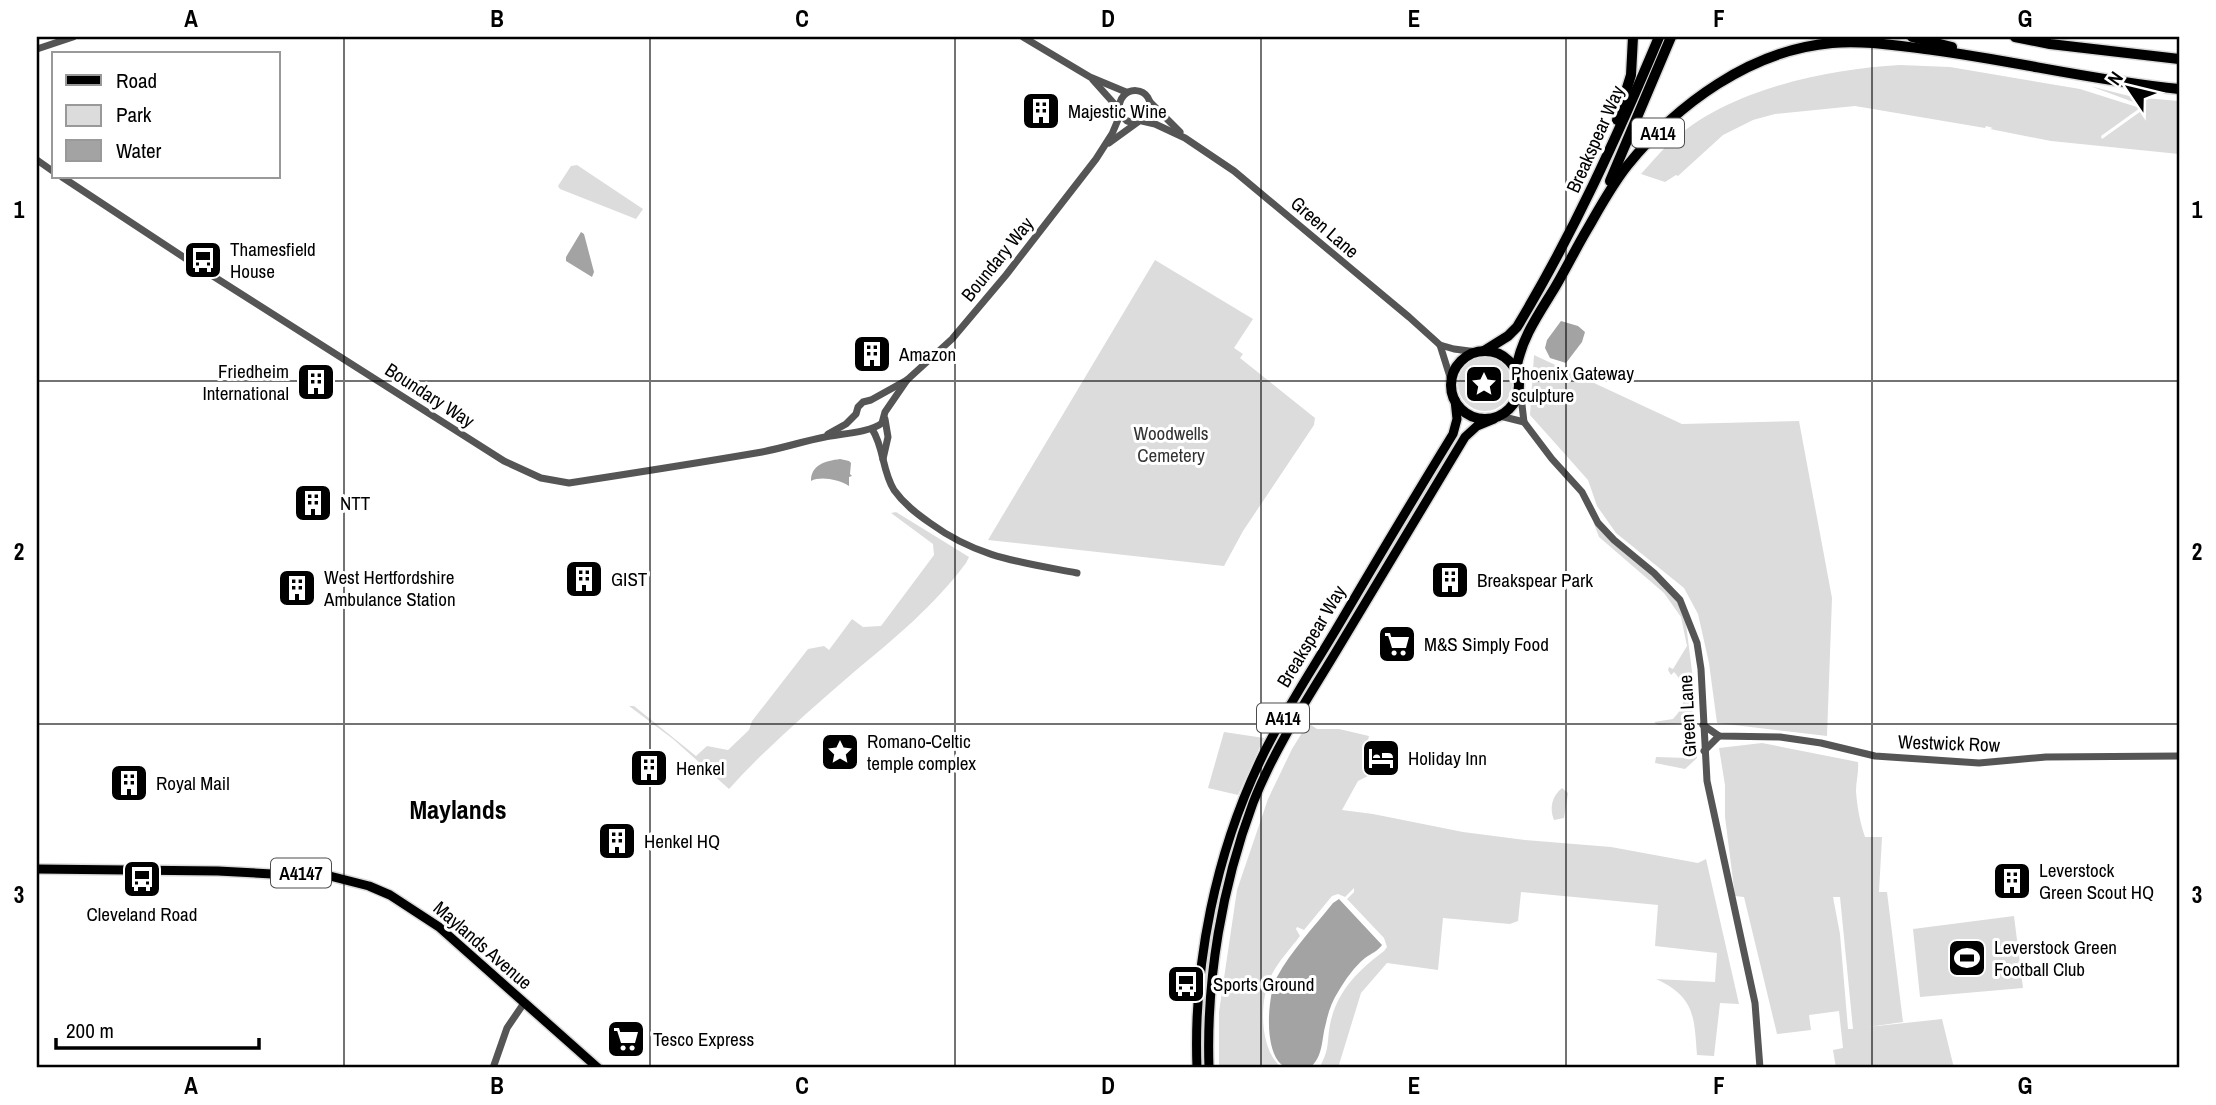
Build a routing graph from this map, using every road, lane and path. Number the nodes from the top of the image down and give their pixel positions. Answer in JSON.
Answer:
{"nodes":[{"id":1,"x":73,"y":37,"type":"edge"},
{"id":2,"x":1023,"y":37,"type":"edge"},
{"id":3,"x":1633,"y":37,"type":"edge"},
{"id":4,"x":1659,"y":37,"type":"edge"},
{"id":5,"x":1671,"y":37,"type":"edge"},
{"id":6,"x":1912,"y":37,"type":"edge"},
{"id":7,"x":2015,"y":37,"type":"edge"},
{"id":8,"x":37,"y":49,"type":"edge"},
{"id":9,"x":2179,"y":59,"type":"edge"},
{"id":10,"x":2007,"y":60,"type":"junction"},
{"id":11,"x":1090,"y":77,"type":"junction"},
{"id":12,"x":2179,"y":89,"type":"edge"},
{"id":13,"x":1126,"y":92,"type":"junction"},
{"id":14,"x":1150,"y":102,"type":"junction"},
{"id":15,"x":1119,"y":111,"type":"junction"},
{"id":16,"x":1139,"y":122,"type":"junction"},
{"id":17,"x":1185,"y":138,"type":"junction"},
{"id":18,"x":1103,"y":149,"type":"junction"},
{"id":19,"x":37,"y":160,"type":"edge"},
{"id":20,"x":52,"y":171,"type":"edge"},
{"id":21,"x":64,"y":178,"type":"edge"},
{"id":22,"x":1597,"y":180,"type":"junction"},
{"id":23,"x":1601,"y":205,"type":"junction"},
{"id":24,"x":1440,"y":345,"type":"junction"},
{"id":25,"x":1480,"y":352,"type":"junction"},
{"id":26,"x":1516,"y":370,"type":"junction"},
{"id":27,"x":907,"y":380,"type":"junction"},
{"id":28,"x":1451,"y":380,"type":"junction"},
{"id":29,"x":1520,"y":388,"type":"junction"},
{"id":30,"x":871,"y":400,"type":"junction"},
{"id":31,"x":1455,"y":400,"type":"junction"},
{"id":32,"x":856,"y":414,"type":"junction"},
{"id":33,"x":885,"y":415,"type":"junction"},
{"id":34,"x":1497,"y":417,"type":"junction"},
{"id":35,"x":1524,"y":422,"type":"junction"},
{"id":36,"x":869,"y":428,"type":"junction"},
{"id":37,"x":825,"y":437,"type":"junction"},
{"id":38,"x":883,"y":460,"type":"junction"},
{"id":39,"x":1077,"y":573,"type":"dead end"},
{"id":40,"x":1703,"y":725,"type":"junction"},
{"id":41,"x":1719,"y":736,"type":"junction"},
{"id":42,"x":1704,"y":751,"type":"junction"},
{"id":43,"x":2179,"y":756,"type":"edge"},
{"id":44,"x":37,"y":869,"type":"edge"},
{"id":45,"x":524,"y":1003,"type":"junction"},
{"id":46,"x":493,"y":1068,"type":"edge"},
{"id":47,"x":598,"y":1068,"type":"edge"},
{"id":48,"x":1197,"y":1068,"type":"edge"},
{"id":49,"x":1209,"y":1068,"type":"edge"},
{"id":50,"x":1760,"y":1068,"type":"edge"}],
"edges":[{"from":1,"to":8,"type":"street"},
{"from":2,"to":11,"type":"street"},
{"from":3,"to":22,"type":"highway"},
{"from":4,"to":22,"type":"highway","name":"Breakspear Way","number":"A414"},
{"from":5,"to":23,"type":"highway"},
{"from":6,"to":10,"type":"highway"},
{"from":7,"to":9,"type":"highway"},
{"from":10,"to":12,"type":"highway","number":"A414"},
{"from":10,"to":23,"type":"highway","number":"A414"},
{"from":11,"to":13,"type":"street"},
{"from":11,"to":15,"type":"street"},
{"from":13,"to":14,"type":"street"},
{"from":13,"to":15,"type":"street"},
{"from":14,"to":16,"type":"street"},
{"from":14,"to":17,"type":"street","name":"Green Lane"},
{"from":15,"to":16,"type":"street"},
{"from":15,"to":18,"type":"street","name":"Boundary Way"},
{"from":16,"to":17,"type":"street","name":"Green Lane"},
{"from":16,"to":18,"type":"street","name":"Boundary Way"},
{"from":17,"to":24,"type":"street","name":"Green Lane"},
{"from":18,"to":27,"type":"street","name":"Boundary Way"},
{"from":19,"to":20,"type":"street"},
{"from":21,"to":37,"type":"street","name":"Boundary Way"},
{"from":22,"to":25,"type":"highway","name":"Breakspear Way","number":"A414"},
{"from":23,"to":26,"type":"highway","name":"Breakspear Way","number":"A414"},
{"from":24,"to":25,"type":"street","name":"Green Lane"},
{"from":24,"to":28,"type":"street"},
{"from":25,"to":26,"type":"highway"},
{"from":25,"to":28,"type":"highway"},
{"from":26,"to":29,"type":"highway"},
{"from":27,"to":30,"type":"street","name":"Boundary Way"},
{"from":27,"to":33,"type":"street","name":"Boundary Way"},
{"from":28,"to":31,"type":"highway"},
{"from":29,"to":34,"type":"highway"},
{"from":29,"to":35,"type":"street"},
{"from":30,"to":32,"type":"street"},
{"from":30,"to":33,"type":"street"},
{"from":31,"to":34,"type":"highway"},
{"from":31,"to":48,"type":"main road","name":"Breakspear Way","number":"A414"},
{"from":32,"to":36,"type":"street"},
{"from":32,"to":37,"type":"street","name":"Boundary Way"},
{"from":33,"to":36,"type":"street"},
{"from":33,"to":38,"type":"street"},
{"from":34,"to":35,"type":"street"},
{"from":34,"to":49,"type":"main road","name":"Breakspear Way","number":"A414"},
{"from":35,"to":40,"type":"street","name":"Green Lane"},
{"from":36,"to":37,"type":"street","name":"Boundary Way"},
{"from":36,"to":38,"type":"street"},
{"from":38,"to":39,"type":"street"},
{"from":40,"to":41,"type":"street"},
{"from":40,"to":42,"type":"street","name":"Green Lane"},
{"from":41,"to":42,"type":"street"},
{"from":41,"to":43,"type":"street","name":"Westwick Row"},
{"from":42,"to":50,"type":"street","name":"Green Lane"},
{"from":44,"to":45,"type":"main road","name":"Maylands Avenue","number":"A4147"},
{"from":45,"to":46,"type":"street"},
{"from":45,"to":47,"type":"main road","name":"Maylands Avenue","number":"A4147"}]}
